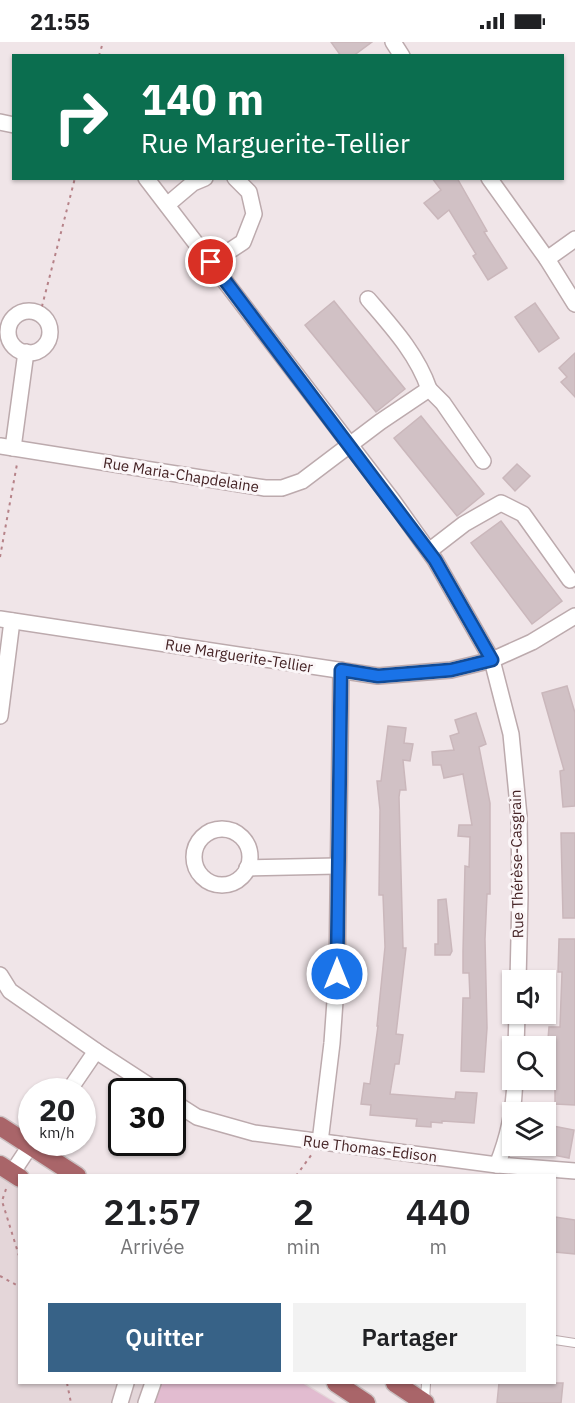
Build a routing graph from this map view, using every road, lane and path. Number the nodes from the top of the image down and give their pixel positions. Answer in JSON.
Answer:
{"nodes":[{"id":1,"x":74,"y":180,"type":"edge"},
{"id":2,"x":148,"y":180,"type":"edge"},
{"id":3,"x":200,"y":180,"type":"edge"},
{"id":4,"x":237,"y":180,"type":"edge"},
{"id":5,"x":490,"y":180,"type":"edge"},
{"id":6,"x":167,"y":205,"type":"junction"},
{"id":7,"x":575,"y":239,"type":"edge"},
{"id":8,"x":547,"y":259,"type":"junction"},
{"id":9,"x":211,"y":262,"type":"junction"},
{"id":10,"x":368,"y":299,"type":"dead end"},
{"id":11,"x":575,"y":304,"type":"edge"},
{"id":12,"x":40,"y":314,"type":"junction"},
{"id":13,"x":26,"y":352,"type":"junction"},
{"id":14,"x":429,"y":389,"type":"junction"},
{"id":15,"x":350,"y":445,"type":"junction"},
{"id":16,"x":11,"y":448,"type":"edge"},
{"id":17,"x":483,"y":461,"type":"dead end"},
{"id":18,"x":429,"y":551,"type":"junction"},
{"id":19,"x":0,"y":557,"type":"edge"},
{"id":20,"x":570,"y":580,"type":"dead end"},
{"id":21,"x":575,"y":616,"type":"edge"},
{"id":22,"x":6,"y":620,"type":"edge"},
{"id":23,"x":492,"y":660,"type":"junction"},
{"id":24,"x":341,"y":670,"type":"junction"},
{"id":25,"x":0,"y":716,"type":"edge"},
{"id":26,"x":337,"y":866,"type":"junction"},
{"id":27,"x":248,"y":868,"type":"dead end"},
{"id":28,"x":518,"y":970,"type":"edge"},
{"id":29,"x":0,"y":975,"type":"edge"},
{"id":30,"x":96,"y":1051,"type":"junction"},
{"id":31,"x":78,"y":1078,"type":"edge"},
{"id":32,"x":137,"y":1078,"type":"edge"},
{"id":33,"x":514,"y":1090,"type":"edge"},
{"id":34,"x":186,"y":1109,"type":"edge"},
{"id":35,"x":0,"y":1126,"type":"edge"},
{"id":36,"x":18,"y":1136,"type":"edge"},
{"id":37,"x":320,"y":1142,"type":"junction"},
{"id":38,"x":22,"y":1156,"type":"edge"},
{"id":39,"x":48,"y":1156,"type":"edge"},
{"id":40,"x":497,"y":1165,"type":"junction"},
{"id":41,"x":575,"y":1171,"type":"edge"},
{"id":42,"x":10,"y":1172,"type":"edge"},
{"id":43,"x":74,"y":1174,"type":"edge"},
{"id":44,"x":297,"y":1174,"type":"edge"},
{"id":45,"x":1,"y":1202,"type":"edge"},
{"id":46,"x":18,"y":1253,"type":"edge"},
{"id":47,"x":0,"y":1276,"type":"edge"},
{"id":48,"x":18,"y":1286,"type":"edge"},
{"id":49,"x":556,"y":1340,"type":"edge"},
{"id":50,"x":575,"y":1343,"type":"edge"},
{"id":51,"x":67,"y":1384,"type":"edge"},
{"id":52,"x":126,"y":1384,"type":"edge"},
{"id":53,"x":153,"y":1384,"type":"edge"},
{"id":54,"x":338,"y":1384,"type":"edge"},
{"id":55,"x":396,"y":1384,"type":"edge"},
{"id":56,"x":426,"y":1384,"type":"edge"},
{"id":57,"x":71,"y":1403,"type":"edge"},
{"id":58,"x":120,"y":1403,"type":"edge"},
{"id":59,"x":146,"y":1403,"type":"edge"},
{"id":60,"x":366,"y":1403,"type":"edge"},
{"id":61,"x":425,"y":1403,"type":"edge"}],
"edges":[{"from":1,"to":12,"type":"path"},
{"from":2,"to":6,"type":"street","name":"Rue Thérèse-Casgrain"},
{"from":3,"to":6,"type":"street"},
{"from":4,"to":9,"type":"street"},
{"from":5,"to":8,"type":"street"},
{"from":6,"to":9,"type":"street","name":"Rue Thérèse-Casgrain"},
{"from":7,"to":8,"type":"street"},
{"from":8,"to":11,"type":"street"},
{"from":9,"to":15,"type":"street","name":"Rue Thérèse-Casgrain"},
{"from":10,"to":14,"type":"street"},
{"from":12,"to":13,"type":"street"},
{"from":12,"to":13,"type":"street"},
{"from":13,"to":16,"type":"street"},
{"from":14,"to":15,"type":"street","name":"Rue Maria-Chapdelaine"},
{"from":14,"to":17,"type":"street"},
{"from":15,"to":16,"type":"street","name":"Rue Maria-Chapdelaine"},
{"from":15,"to":18,"type":"street","name":"Rue Thérèse-Casgrain"},
{"from":16,"to":19,"type":"path"},
{"from":18,"to":20,"type":"street"},
{"from":18,"to":23,"type":"street","name":"Rue Thérèse-Casgrain"},
{"from":21,"to":23,"type":"street","name":"Rue Marguerite-Tellier"},
{"from":22,"to":24,"type":"street","name":"Rue Marguerite-Tellier"},
{"from":22,"to":25,"type":"street"},
{"from":23,"to":24,"type":"street","name":"Rue Marguerite-Tellier"},
{"from":23,"to":28,"type":"street","name":"Rue Thérèse-Casgrain"},
{"from":24,"to":26,"type":"street"},
{"from":26,"to":27,"type":"street"},
{"from":26,"to":37,"type":"street"},
{"from":29,"to":30,"type":"street"},
{"from":30,"to":31,"type":"street"},
{"from":30,"to":32,"type":"street"},
{"from":33,"to":40,"type":"street"},
{"from":34,"to":37,"type":"street","name":"Rue Thomas-Edison"},
{"from":35,"to":36,"type":"main road"},
{"from":37,"to":40,"type":"street","name":"Rue Thomas-Edison"},
{"from":37,"to":44,"type":"path"},
{"from":38,"to":42,"type":"street"},
{"from":39,"to":43,"type":"main road"},
{"from":40,"to":41,"type":"street","name":"Rue Thomas-Edison"},
{"from":42,"to":45,"type":"path"},
{"from":45,"to":46,"type":"path"},
{"from":47,"to":48,"type":"path"},
{"from":49,"to":50,"type":"lane"},
{"from":51,"to":57,"type":"path"},
{"from":52,"to":58,"type":"street"},
{"from":53,"to":59,"type":"street"},
{"from":54,"to":60,"type":"main road"},
{"from":55,"to":61,"type":"main road"},
{"from":56,"to":61,"type":"lane"}]}
